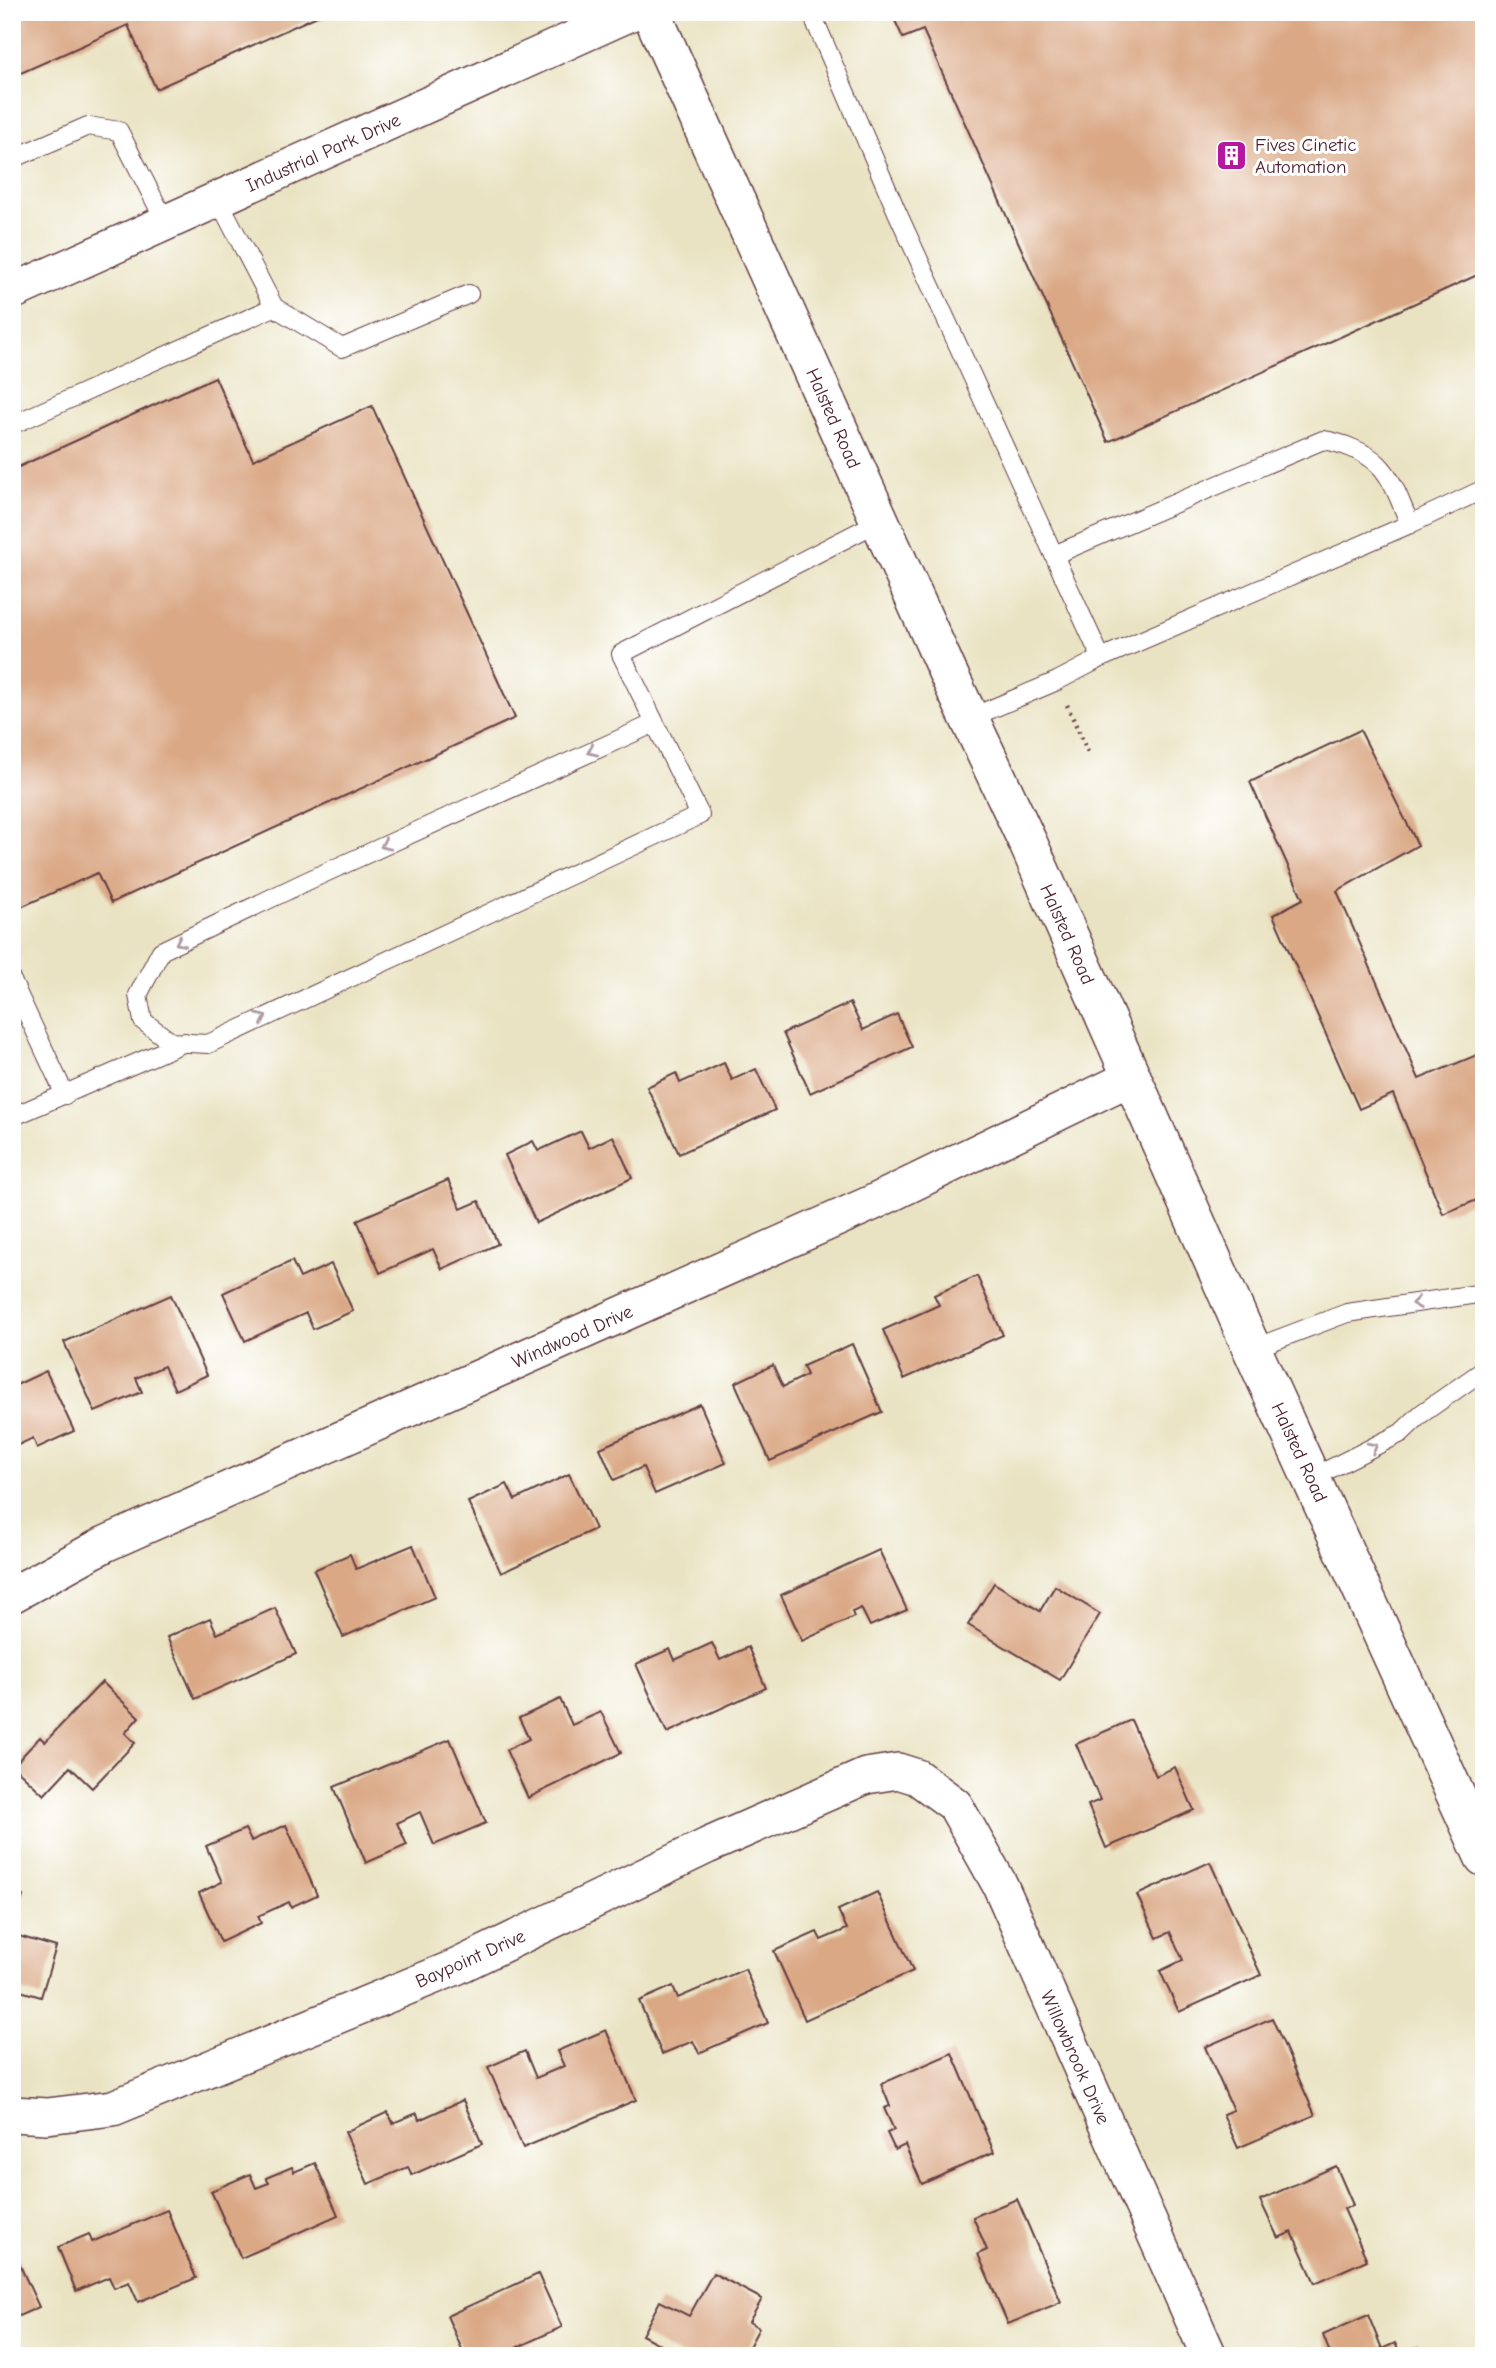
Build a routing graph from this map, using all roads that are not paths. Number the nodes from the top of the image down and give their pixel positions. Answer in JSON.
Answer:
{"nodes":[{"id":1,"x":634,"y":12,"type":"edge"},
{"id":2,"x":651,"y":12,"type":"edge"},
{"id":3,"x":811,"y":12,"type":"edge"},
{"id":4,"x":12,"y":159,"type":"edge"},
{"id":5,"x":218,"y":200,"type":"junction"},
{"id":6,"x":166,"y":223,"type":"junction"},
{"id":7,"x":12,"y":292,"type":"edge"},
{"id":8,"x":469,"y":294,"type":"dead end"},
{"id":9,"x":274,"y":307,"type":"junction"},
{"id":10,"x":12,"y":425,"type":"edge"},
{"id":11,"x":1484,"y":489,"type":"edge"},
{"id":12,"x":880,"y":522,"type":"junction"},
{"id":13,"x":1410,"y":524,"type":"junction"},
{"id":14,"x":1054,"y":555,"type":"junction"},
{"id":15,"x":1101,"y":657,"type":"junction"},
{"id":16,"x":970,"y":718,"type":"junction"},
{"id":17,"x":655,"y":723,"type":"junction"},
{"id":18,"x":12,"y":981,"type":"edge"},
{"id":19,"x":185,"y":1042,"type":"junction"},
{"id":20,"x":1132,"y":1077,"type":"junction"},
{"id":21,"x":65,"y":1095,"type":"junction"},
{"id":22,"x":12,"y":1117,"type":"edge"},
{"id":23,"x":1484,"y":1293,"type":"edge"},
{"id":24,"x":1252,"y":1349,"type":"junction"},
{"id":25,"x":1484,"y":1370,"type":"edge"},
{"id":26,"x":1312,"y":1478,"type":"junction"},
{"id":27,"x":12,"y":1595,"type":"edge"},
{"id":28,"x":917,"y":1777,"type":"joint"},
{"id":29,"x":1484,"y":1857,"type":"edge"},
{"id":30,"x":12,"y":2114,"type":"edge"},
{"id":31,"x":1209,"y":2356,"type":"edge"}],
"edges":[{"from":1,"to":5,"type":"street","name":"Industrial Park Drive"},
{"from":2,"to":12,"type":"street","name":"Halsted Road"},
{"from":3,"to":14,"type":"lane"},
{"from":4,"to":6,"type":"lane"},
{"from":5,"to":6,"type":"street","name":"Industrial Park Drive"},
{"from":5,"to":9,"type":"lane"},
{"from":6,"to":7,"type":"street","name":"Industrial Park Drive"},
{"from":8,"to":9,"type":"lane"},
{"from":9,"to":10,"type":"lane"},
{"from":11,"to":13,"type":"lane"},
{"from":12,"to":16,"type":"street","name":"Halsted Road"},
{"from":12,"to":17,"type":"lane"},
{"from":13,"to":14,"type":"lane"},
{"from":13,"to":15,"type":"lane"},
{"from":14,"to":15,"type":"lane"},
{"from":15,"to":16,"type":"lane"},
{"from":16,"to":20,"type":"street","name":"Halsted Road"},
{"from":19,"to":17,"type":"lane","one_way":true},
{"from":17,"to":19,"type":"lane","one_way":true},
{"from":18,"to":21,"type":"lane"},
{"from":19,"to":21,"type":"lane"},
{"from":20,"to":24,"type":"street","name":"Halsted Road"},
{"from":20,"to":27,"type":"street","name":"Windwood Drive"},
{"from":21,"to":22,"type":"lane"},
{"from":23,"to":24,"type":"lane","one_way":true},
{"from":24,"to":26,"type":"street","name":"Halsted Road"},
{"from":26,"to":25,"type":"lane","one_way":true},
{"from":26,"to":29,"type":"street","name":"Halsted Road"},
{"from":28,"to":30,"type":"street","name":"Baypoint Drive"},
{"from":28,"to":31,"type":"street","name":"Willowbrook Drive"}]}
